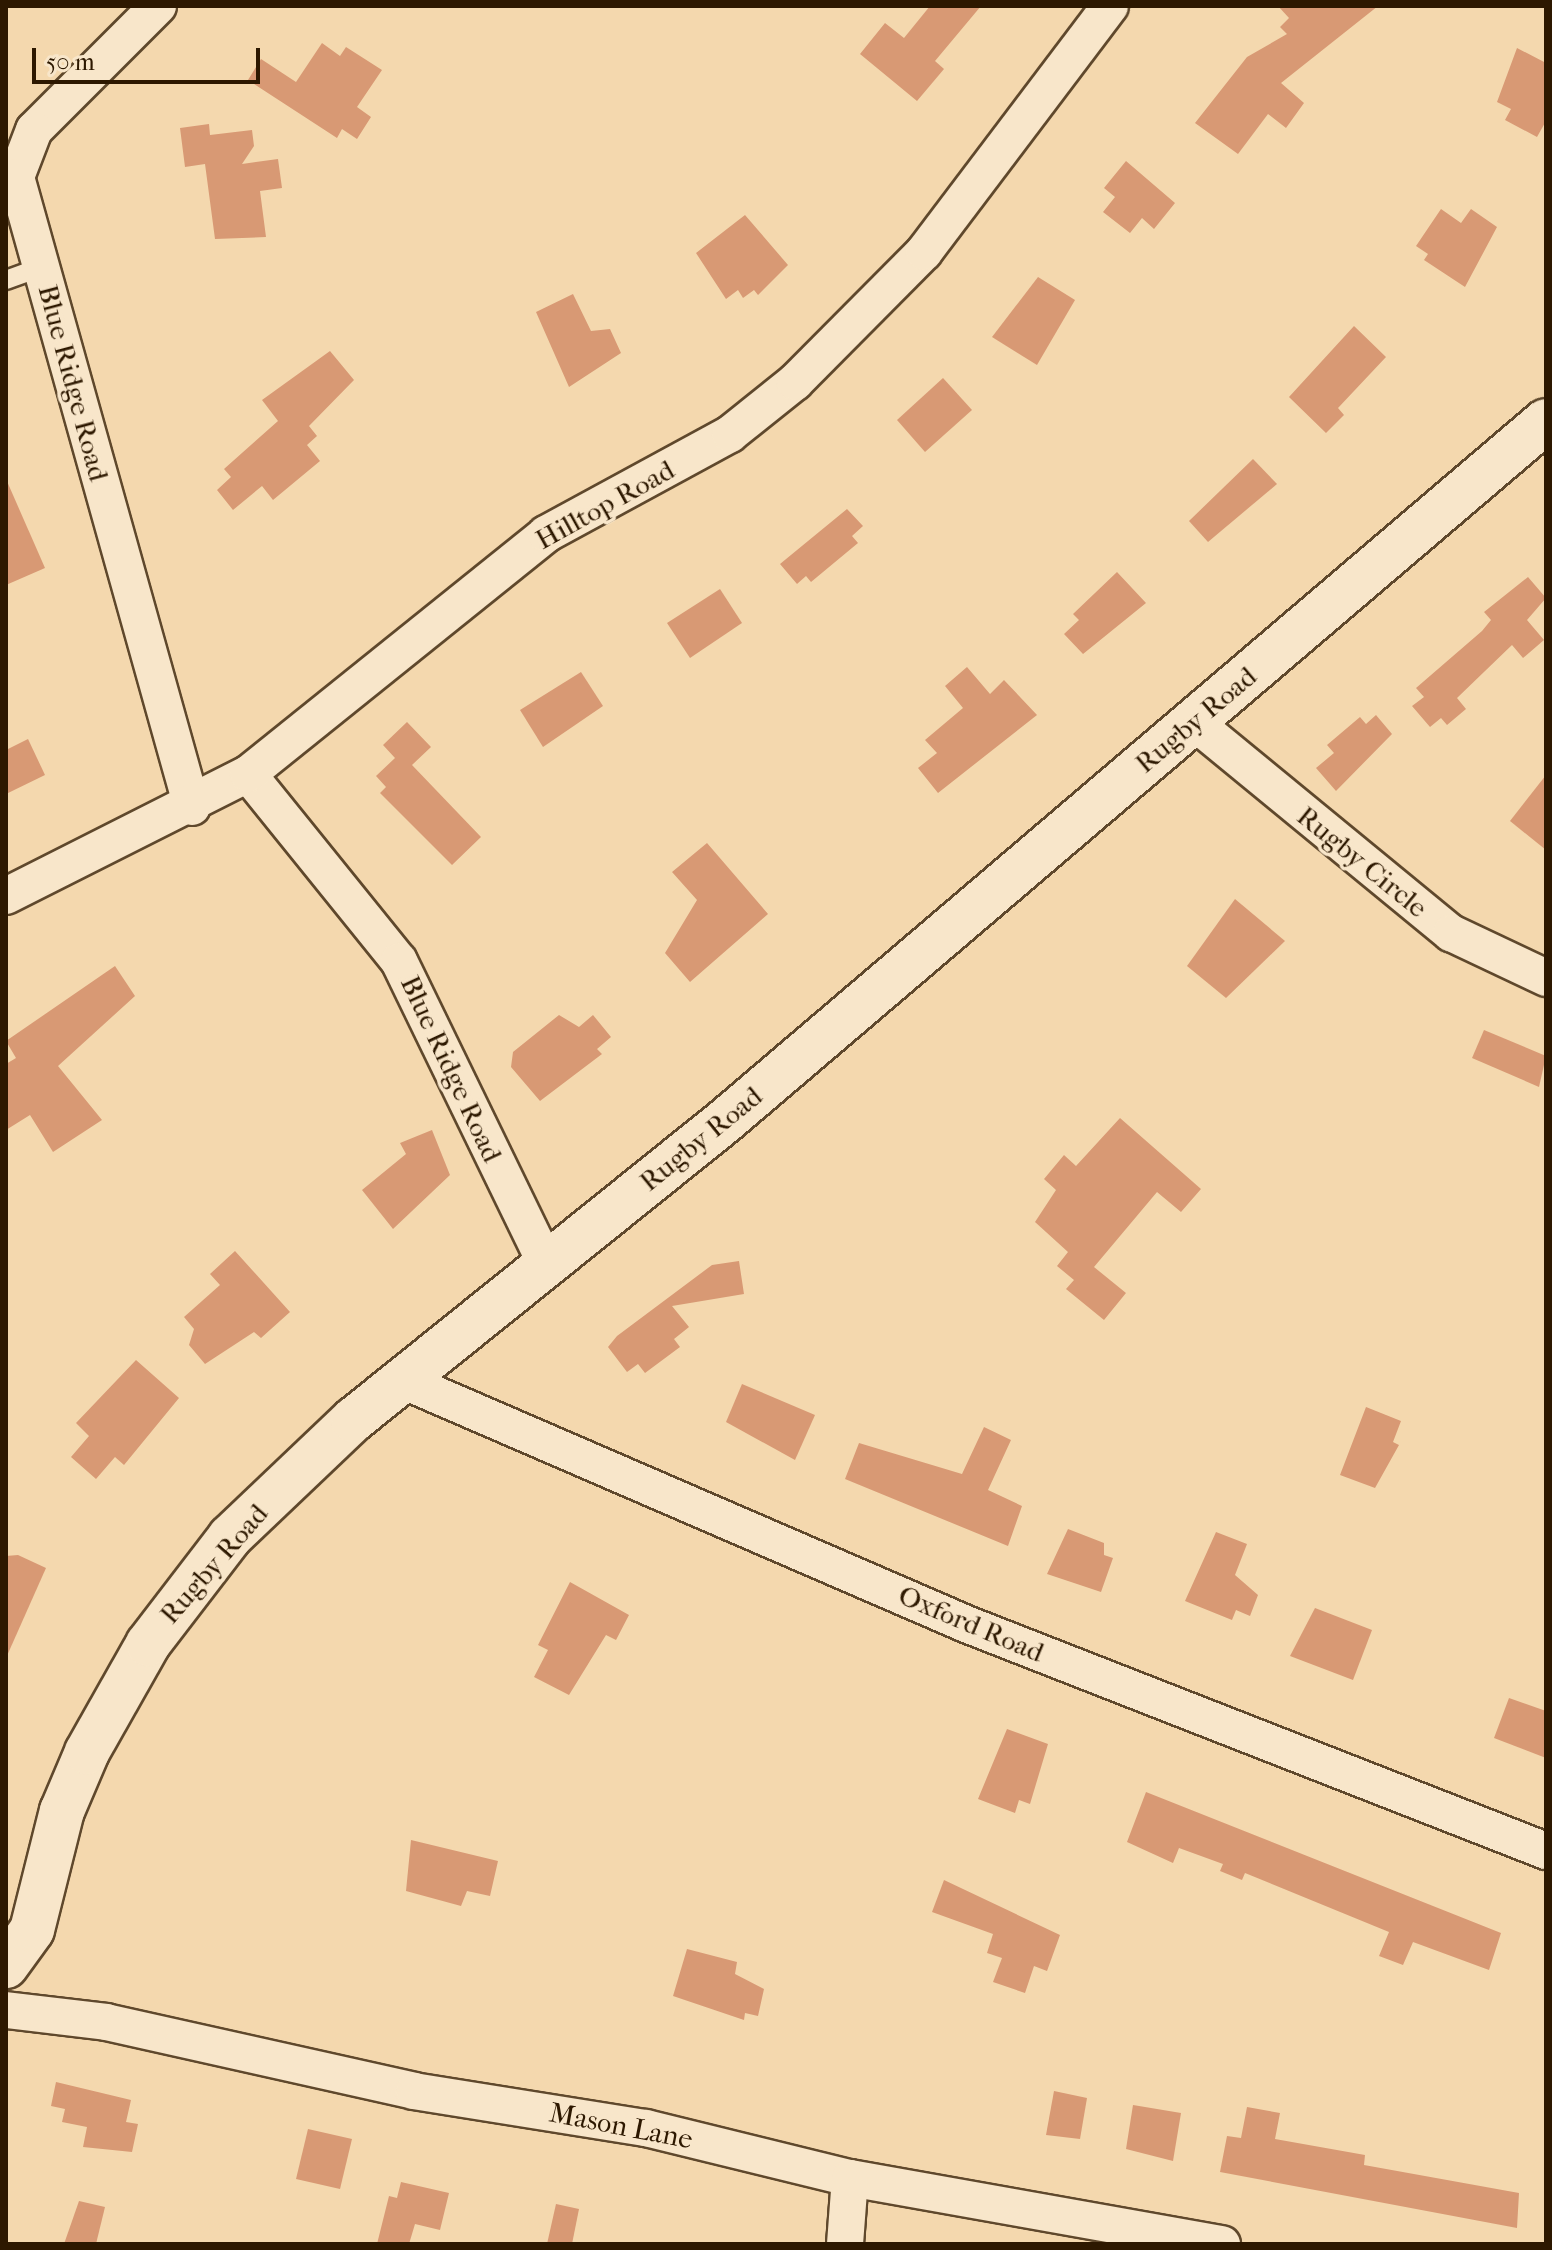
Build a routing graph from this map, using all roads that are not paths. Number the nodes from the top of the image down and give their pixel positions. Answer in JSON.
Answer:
{"nodes":[{"id":1,"x":158,"y":6,"type":"edge"},
{"id":2,"x":1110,"y":6,"type":"edge"},
{"id":3,"x":41,"y":267,"type":"junction"},
{"id":4,"x":6,"y":280,"type":"edge"},
{"id":5,"x":1546,"y":421,"type":"edge"},
{"id":6,"x":1194,"y":722,"type":"junction"},
{"id":7,"x":248,"y":774,"type":"junction"},
{"id":8,"x":192,"y":807,"type":"junction"},
{"id":9,"x":6,"y":896,"type":"edge"},
{"id":10,"x":1546,"y":978,"type":"edge"},
{"id":11,"x":546,"y":1264,"type":"junction"},
{"id":12,"x":402,"y":1380,"type":"junction"},
{"id":13,"x":1546,"y":1851,"type":"edge"},
{"id":14,"x":6,"y":1966,"type":"edge"},
{"id":15,"x":13,"y":2010,"type":"edge"},
{"id":16,"x":850,"y":2178,"type":"junction"},
{"id":17,"x":845,"y":2244,"type":"edge"},
{"id":18,"x":1222,"y":2244,"type":"edge"}],
"edges":[{"from":1,"to":3,"type":"street","name":"Blue Ridge Road"},
{"from":2,"to":7,"type":"street","name":"Hilltop Road"},
{"from":3,"to":4,"type":"lane"},
{"from":3,"to":8,"type":"street","name":"Blue Ridge Road"},
{"from":5,"to":6,"type":"street","name":"Rugby Road"},
{"from":6,"to":10,"type":"street","name":"Rugby Circle"},
{"from":6,"to":11,"type":"street","name":"Rugby Road"},
{"from":7,"to":8,"type":"street","name":"Hilltop Road"},
{"from":7,"to":11,"type":"street","name":"Blue Ridge Road"},
{"from":8,"to":9,"type":"street","name":"Hilltop Road"},
{"from":11,"to":12,"type":"street","name":"Rugby Road"},
{"from":12,"to":13,"type":"street","name":"Oxford Road"},
{"from":12,"to":14,"type":"street","name":"Rugby Road"},
{"from":15,"to":16,"type":"street","name":"Mason Lane"},
{"from":16,"to":17,"type":"street"},
{"from":16,"to":18,"type":"street","name":"Mason Lane"}]}
